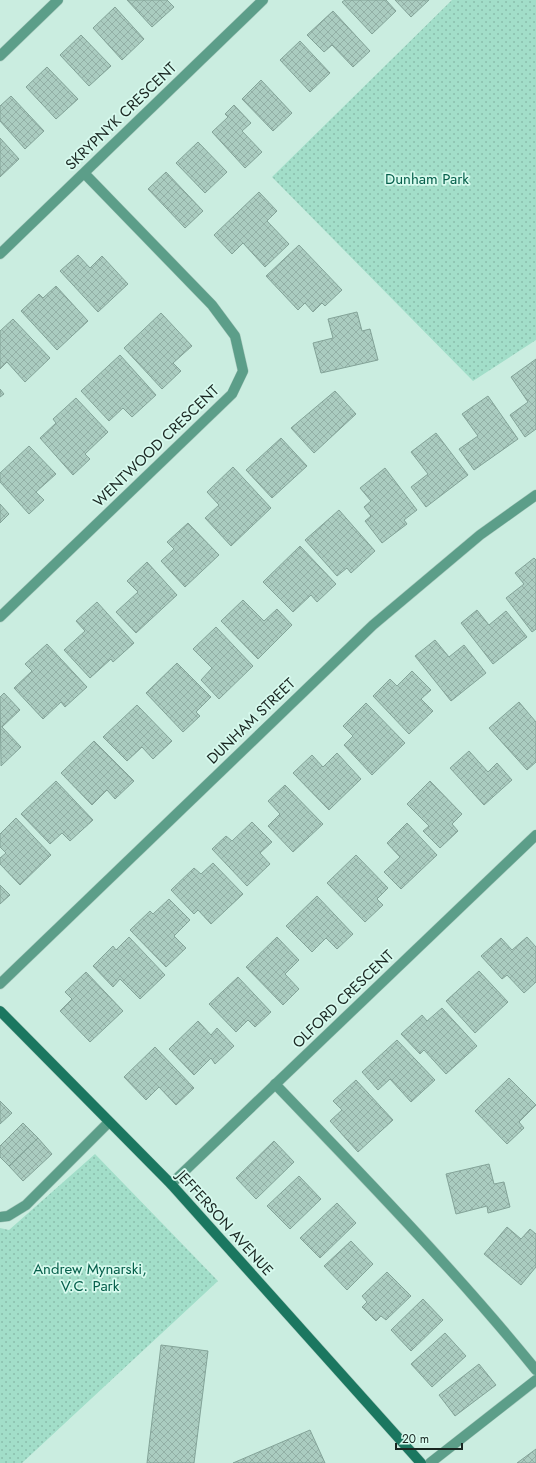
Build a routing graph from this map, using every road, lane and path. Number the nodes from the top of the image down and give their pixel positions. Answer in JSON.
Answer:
{"nodes":[{"id":1,"x":58,"y":0,"type":"edge"},
{"id":2,"x":263,"y":0,"type":"edge"},
{"id":3,"x":0,"y":56,"type":"edge"},
{"id":4,"x":84,"y":173,"type":"junction"},
{"id":5,"x":0,"y":254,"type":"edge"},
{"id":6,"x":536,"y":495,"type":"edge"},
{"id":7,"x":0,"y":617,"type":"edge"},
{"id":8,"x":536,"y":835,"type":"edge"},
{"id":9,"x":0,"y":984,"type":"edge"},
{"id":10,"x":0,"y":1011,"type":"edge"},
{"id":11,"x":275,"y":1084,"type":"junction"},
{"id":12,"x":109,"y":1122,"type":"junction"},
{"id":13,"x":171,"y":1184,"type":"junction"},
{"id":14,"x":0,"y":1217,"type":"edge"},
{"id":15,"x":536,"y":1370,"type":"edge"},
{"id":16,"x":536,"y":1380,"type":"edge"},
{"id":17,"x":421,"y":1463,"type":"edge"},
{"id":18,"x":430,"y":1463,"type":"edge"}],
"edges":[{"from":1,"to":3,"type":"street"},
{"from":2,"to":4,"type":"street","name":"SKRYPNYK CRESCENT"},
{"from":4,"to":5,"type":"street","name":"SKRYPNYK CRESCENT"},
{"from":4,"to":7,"type":"street","name":"WENTWOOD CRESCENT"},
{"from":6,"to":9,"type":"street","name":"DUNHAM STREET"},
{"from":8,"to":11,"type":"street","name":"OLFORD CRESCENT"},
{"from":10,"to":12,"type":"street","name":"JEFFERSON AVENUE"},
{"from":11,"to":13,"type":"street","name":"OLFORD CRESCENT"},
{"from":11,"to":15,"type":"street"},
{"from":12,"to":13,"type":"street","name":"JEFFERSON AVENUE"},
{"from":12,"to":14,"type":"street"},
{"from":13,"to":17,"type":"street","name":"JEFFERSON AVENUE"},
{"from":16,"to":18,"type":"street"}]}
